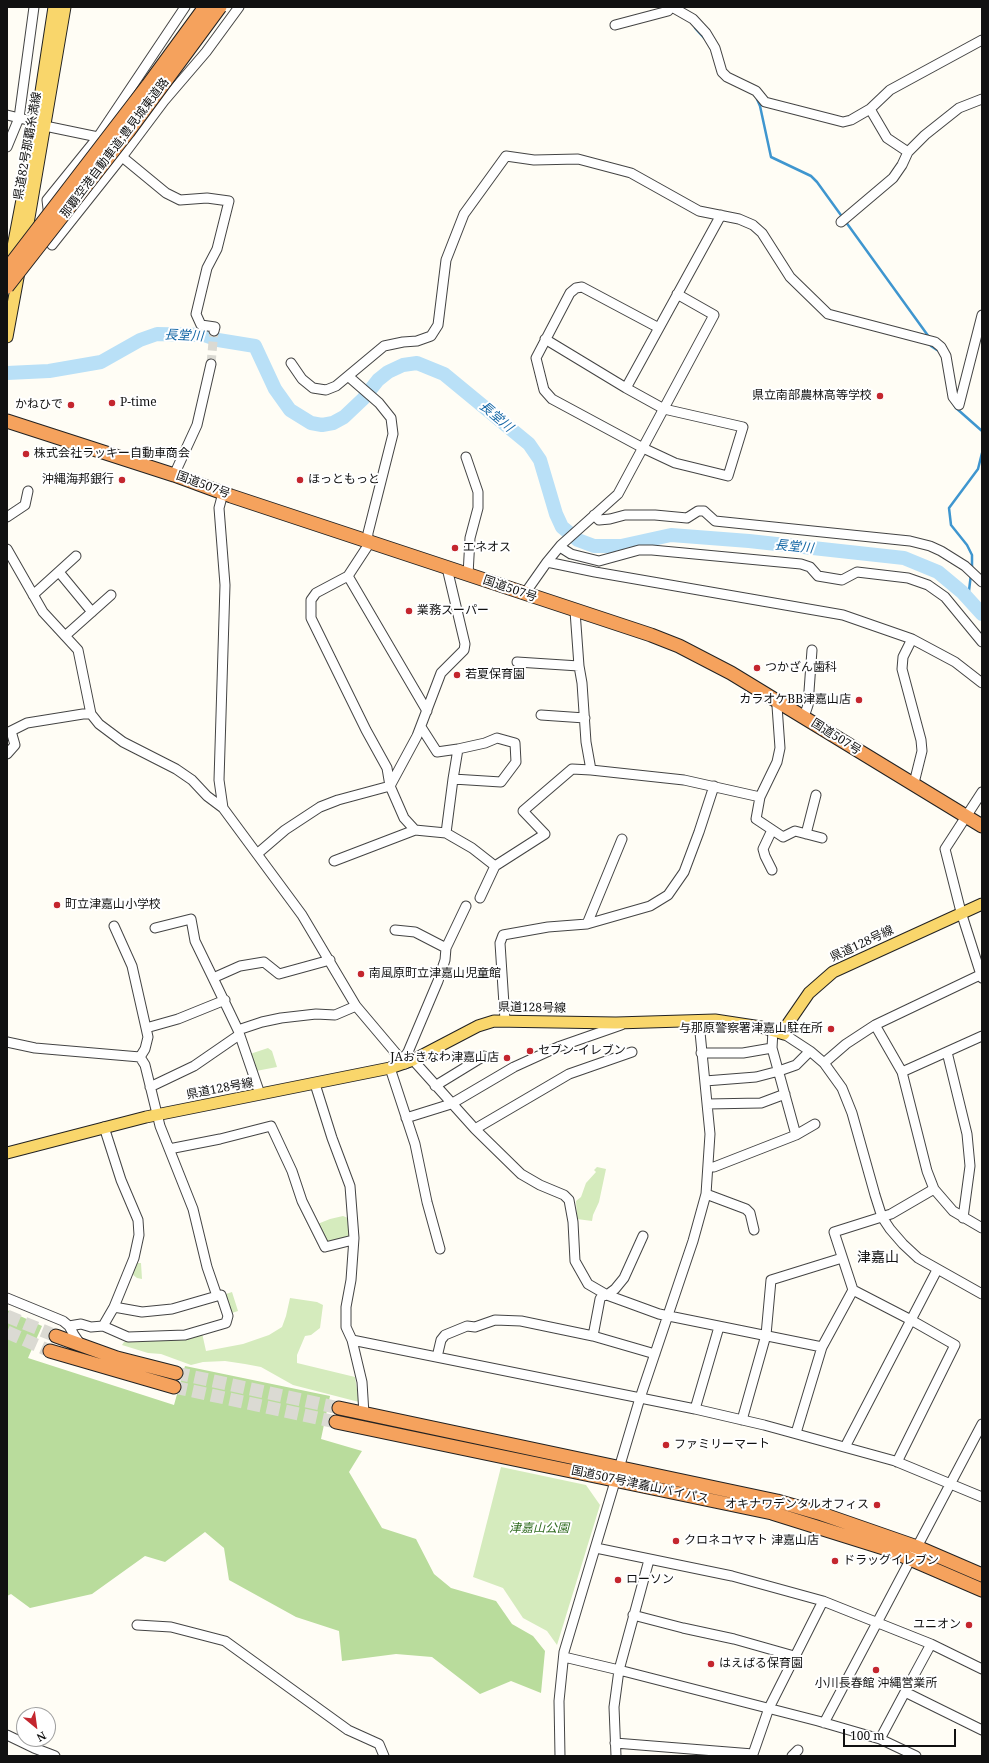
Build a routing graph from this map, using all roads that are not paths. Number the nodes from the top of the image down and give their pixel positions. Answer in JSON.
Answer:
{"nodes":[{"id":1,"x":34,"y":7,"type":"edge"},
{"id":2,"x":54,"y":7,"type":"edge"},
{"id":3,"x":64,"y":7,"type":"edge"},
{"id":4,"x":185,"y":7,"type":"edge"},
{"id":5,"x":205,"y":7,"type":"edge"},
{"id":6,"x":220,"y":7,"type":"edge"},
{"id":7,"x":239,"y":7,"type":"edge"},
{"id":8,"x":670,"y":8,"type":"edge"},
{"id":9,"x":615,"y":24,"type":"dead end"},
{"id":10,"x":982,"y":40,"type":"edge"},
{"id":11,"x":982,"y":99,"type":"edge"},
{"id":12,"x":870,"y":109,"type":"junction"},
{"id":13,"x":7,"y":115,"type":"edge"},
{"id":14,"x":19,"y":118,"type":"junction"},
{"id":15,"x":40,"y":124,"type":"junction"},
{"id":16,"x":98,"y":137,"type":"junction"},
{"id":17,"x":7,"y":147,"type":"edge"},
{"id":18,"x":908,"y":152,"type":"junction"},
{"id":19,"x":122,"y":157,"type":"junction"},
{"id":20,"x":721,"y":215,"type":"junction"},
{"id":21,"x":844,"y":220,"type":"dead end"},
{"id":22,"x":7,"y":268,"type":"edge"},
{"id":23,"x":7,"y":278,"type":"edge"},
{"id":24,"x":7,"y":287,"type":"edge"},
{"id":25,"x":677,"y":294,"type":"junction"},
{"id":26,"x":982,"y":315,"type":"edge"},
{"id":27,"x":659,"y":328,"type":"junction"},
{"id":28,"x":214,"y":331,"type":"dead end"},
{"id":29,"x":7,"y":337,"type":"edge"},
{"id":30,"x":545,"y":339,"type":"junction"},
{"id":31,"x":291,"y":363,"type":"dead end"},
{"id":32,"x":211,"y":364,"type":"tunnel mouth"},
{"id":33,"x":348,"y":376,"type":"junction"},
{"id":34,"x":626,"y":388,"type":"junction"},
{"id":35,"x":664,"y":409,"type":"junction"},
{"id":36,"x":7,"y":421,"type":"edge"},
{"id":37,"x":643,"y":448,"type":"junction"},
{"id":38,"x":466,"y":457,"type":"dead end"},
{"id":39,"x":174,"y":475,"type":"junction"},
{"id":40,"x":28,"y":491,"type":"dead end"},
{"id":41,"x":223,"y":493,"type":"junction"},
{"id":42,"x":593,"y":516,"type":"junction"},
{"id":43,"x":7,"y":517,"type":"edge"},
{"id":44,"x":366,"y":540,"type":"junction"},
{"id":45,"x":561,"y":546,"type":"junction"},
{"id":46,"x":8,"y":551,"type":"edge"},
{"id":47,"x":76,"y":556,"type":"dead end"},
{"id":48,"x":547,"y":562,"type":"junction"},
{"id":49,"x":447,"y":568,"type":"junction"},
{"id":50,"x":59,"y":572,"type":"junction"},
{"id":51,"x":468,"y":574,"type":"junction"},
{"id":52,"x":348,"y":576,"type":"junction"},
{"id":53,"x":982,"y":582,"type":"edge"},
{"id":54,"x":527,"y":594,"type":"junction"},
{"id":55,"x":33,"y":595,"type":"junction"},
{"id":56,"x":111,"y":595,"type":"dead end"},
{"id":57,"x":575,"y":611,"type":"junction"},
{"id":58,"x":92,"y":612,"type":"junction"},
{"id":59,"x":65,"y":636,"type":"junction"},
{"id":60,"x":912,"y":639,"type":"junction"},
{"id":61,"x":982,"y":642,"type":"edge"},
{"id":62,"x":812,"y":650,"type":"dead end"},
{"id":63,"x":517,"y":662,"type":"dead end"},
{"id":64,"x":579,"y":666,"type":"junction"},
{"id":65,"x":982,"y":683,"type":"edge"},
{"id":66,"x":779,"y":702,"type":"junction"},
{"id":67,"x":426,"y":711,"type":"junction"},
{"id":68,"x":91,"y":714,"type":"junction"},
{"id":69,"x":541,"y":715,"type":"dead end"},
{"id":70,"x":584,"y":718,"type":"junction"},
{"id":71,"x":804,"y":718,"type":"junction"},
{"id":72,"x":421,"y":727,"type":"junction"},
{"id":73,"x":9,"y":732,"type":"edge"},
{"id":74,"x":458,"y":749,"type":"junction"},
{"id":75,"x":7,"y":754,"type":"edge"},
{"id":76,"x":591,"y":770,"type":"junction"},
{"id":77,"x":453,"y":779,"type":"junction"},
{"id":78,"x":911,"y":783,"type":"junction"},
{"id":79,"x":390,"y":786,"type":"junction"},
{"id":80,"x":714,"y":786,"type":"junction"},
{"id":81,"x":982,"y":792,"type":"edge"},
{"id":82,"x":816,"y":796,"type":"dead end"},
{"id":83,"x":760,"y":797,"type":"junction"},
{"id":84,"x":223,"y":808,"type":"junction"},
{"id":85,"x":966,"y":817,"type":"junction"},
{"id":86,"x":982,"y":826,"type":"edge"},
{"id":87,"x":415,"y":830,"type":"junction"},
{"id":88,"x":772,"y":830,"type":"junction"},
{"id":89,"x":446,"y":833,"type":"junction"},
{"id":90,"x":806,"y":834,"type":"junction"},
{"id":91,"x":822,"y":838,"type":"dead end"},
{"id":92,"x":622,"y":839,"type":"dead end"},
{"id":93,"x":256,"y":854,"type":"junction"},
{"id":94,"x":334,"y":861,"type":"dead end"},
{"id":95,"x":495,"y":866,"type":"junction"},
{"id":96,"x":772,"y":870,"type":"dead end"},
{"id":97,"x":480,"y":898,"type":"dead end"},
{"id":98,"x":982,"y":904,"type":"edge"},
{"id":99,"x":466,"y":906,"type":"dead end"},
{"id":100,"x":961,"y":912,"type":"junction"},
{"id":101,"x":587,"y":924,"type":"junction"},
{"id":102,"x":114,"y":926,"type":"dead end"},
{"id":103,"x":155,"y":928,"type":"dead end"},
{"id":104,"x":395,"y":930,"type":"dead end"},
{"id":105,"x":446,"y":948,"type":"junction"},
{"id":106,"x":330,"y":960,"type":"junction"},
{"id":107,"x":982,"y":976,"type":"edge"},
{"id":108,"x":213,"y":978,"type":"junction"},
{"id":109,"x":224,"y":1000,"type":"junction"},
{"id":110,"x":356,"y":1006,"type":"junction"},
{"id":111,"x":505,"y":1020,"type":"junction"},
{"id":112,"x":699,"y":1022,"type":"junction"},
{"id":113,"x":626,"y":1023,"type":"junction"},
{"id":114,"x":875,"y":1025,"type":"junction"},
{"id":115,"x":146,"y":1028,"type":"junction"},
{"id":116,"x":778,"y":1032,"type":"junction"},
{"id":117,"x":239,"y":1033,"type":"junction"},
{"id":118,"x":982,"y":1036,"type":"edge"},
{"id":119,"x":7,"y":1042,"type":"edge"},
{"id":120,"x":772,"y":1048,"type":"junction"},
{"id":121,"x":810,"y":1051,"type":"junction"},
{"id":122,"x":632,"y":1052,"type":"dead end"},
{"id":123,"x":947,"y":1052,"type":"junction"},
{"id":124,"x":701,"y":1053,"type":"junction"},
{"id":125,"x":484,"y":1056,"type":"dead end"},
{"id":126,"x":140,"y":1057,"type":"junction"},
{"id":127,"x":407,"y":1061,"type":"junction"},
{"id":128,"x":824,"y":1063,"type":"junction"},
{"id":129,"x":390,"y":1068,"type":"junction"},
{"id":130,"x":779,"y":1071,"type":"junction"},
{"id":131,"x":902,"y":1072,"type":"junction"},
{"id":132,"x":705,"y":1081,"type":"junction"},
{"id":133,"x":315,"y":1084,"type":"junction"},
{"id":134,"x":435,"y":1086,"type":"junction"},
{"id":135,"x":150,"y":1087,"type":"junction"},
{"id":136,"x":260,"y":1094,"type":"junction"},
{"id":137,"x":785,"y":1094,"type":"junction"},
{"id":138,"x":452,"y":1104,"type":"junction"},
{"id":139,"x":707,"y":1104,"type":"junction"},
{"id":140,"x":157,"y":1115,"type":"junction"},
{"id":141,"x":406,"y":1118,"type":"junction"},
{"id":142,"x":815,"y":1124,"type":"dead end"},
{"id":143,"x":104,"y":1127,"type":"junction"},
{"id":144,"x":475,"y":1129,"type":"junction"},
{"id":145,"x":796,"y":1135,"type":"junction"},
{"id":146,"x":169,"y":1149,"type":"junction"},
{"id":147,"x":7,"y":1153,"type":"edge"},
{"id":148,"x":709,"y":1167,"type":"junction"},
{"id":149,"x":934,"y":1189,"type":"junction"},
{"id":150,"x":706,"y":1194,"type":"junction"},
{"id":151,"x":882,"y":1217,"type":"junction"},
{"id":152,"x":964,"y":1218,"type":"junction"},
{"id":153,"x":982,"y":1228,"type":"edge"},
{"id":154,"x":754,"y":1230,"type":"dead end"},
{"id":155,"x":643,"y":1236,"type":"dead end"},
{"id":156,"x":353,"y":1240,"type":"junction"},
{"id":157,"x":440,"y":1249,"type":"dead end"},
{"id":158,"x":842,"y":1258,"type":"junction"},
{"id":159,"x":937,"y":1270,"type":"junction"},
{"id":160,"x":853,"y":1290,"type":"junction"},
{"id":161,"x":982,"y":1294,"type":"edge"},
{"id":162,"x":221,"y":1295,"type":"dead end"},
{"id":163,"x":607,"y":1295,"type":"junction"},
{"id":164,"x":7,"y":1298,"type":"edge"},
{"id":165,"x":114,"y":1307,"type":"junction"},
{"id":166,"x":667,"y":1316,"type":"junction"},
{"id":167,"x":911,"y":1320,"type":"junction"},
{"id":168,"x":69,"y":1326,"type":"junction"},
{"id":169,"x":103,"y":1326,"type":"junction"},
{"id":170,"x":719,"y":1327,"type":"junction"},
{"id":171,"x":766,"y":1335,"type":"junction"},
{"id":172,"x":56,"y":1336,"type":"tunnel mouth"},
{"id":173,"x":593,"y":1336,"type":"junction"},
{"id":174,"x":352,"y":1340,"type":"junction"},
{"id":175,"x":82,"y":1346,"type":"junction"},
{"id":176,"x":822,"y":1347,"type":"junction"},
{"id":177,"x":50,"y":1351,"type":"tunnel mouth"},
{"id":178,"x":654,"y":1354,"type":"junction"},
{"id":179,"x":437,"y":1357,"type":"junction"},
{"id":180,"x":176,"y":1374,"type":"tunnel mouth"},
{"id":181,"x":174,"y":1387,"type":"tunnel mouth"},
{"id":182,"x":640,"y":1398,"type":"junction"},
{"id":183,"x":339,"y":1408,"type":"tunnel mouth"},
{"id":184,"x":695,"y":1409,"type":"junction"},
{"id":185,"x":364,"y":1414,"type":"junction"},
{"id":186,"x":742,"y":1420,"type":"junction"},
{"id":187,"x":336,"y":1422,"type":"tunnel mouth"},
{"id":188,"x":982,"y":1424,"type":"edge"},
{"id":189,"x":796,"y":1433,"type":"junction"},
{"id":190,"x":845,"y":1448,"type":"junction"},
{"id":191,"x":897,"y":1462,"type":"junction"},
{"id":192,"x":618,"y":1473,"type":"junction"},
{"id":193,"x":951,"y":1483,"type":"junction"},
{"id":194,"x":982,"y":1497,"type":"edge"},
{"id":195,"x":596,"y":1548,"type":"junction"},
{"id":196,"x":914,"y":1552,"type":"junction"},
{"id":197,"x":649,"y":1560,"type":"junction"},
{"id":198,"x":982,"y":1575,"type":"edge"},
{"id":199,"x":982,"y":1590,"type":"edge"},
{"id":200,"x":822,"y":1601,"type":"junction"},
{"id":201,"x":633,"y":1615,"type":"junction"},
{"id":202,"x":877,"y":1622,"type":"junction"},
{"id":203,"x":137,"y":1625,"type":"dead end"},
{"id":204,"x":931,"y":1644,"type":"junction"},
{"id":205,"x":794,"y":1656,"type":"junction"},
{"id":206,"x":564,"y":1657,"type":"junction"},
{"id":207,"x":982,"y":1669,"type":"edge"},
{"id":208,"x":619,"y":1670,"type":"junction"},
{"id":209,"x":905,"y":1692,"type":"junction"},
{"id":210,"x":769,"y":1708,"type":"junction"},
{"id":211,"x":824,"y":1723,"type":"junction"},
{"id":212,"x":982,"y":1730,"type":"edge"},
{"id":213,"x":7,"y":1735,"type":"edge"},
{"id":214,"x":880,"y":1739,"type":"junction"},
{"id":215,"x":615,"y":1743,"type":"junction"},
{"id":216,"x":55,"y":1756,"type":"edge"},
{"id":217,"x":384,"y":1756,"type":"edge"},
{"id":218,"x":560,"y":1756,"type":"edge"},
{"id":219,"x":616,"y":1756,"type":"edge"},
{"id":220,"x":916,"y":1756,"type":"edge"}],
"edges":[{"from":1,"to":14,"type":"street"},
{"from":2,"to":15,"type":"main road","name":"県道82号那覇糸満線"},
{"from":3,"to":15,"type":"main road","name":"県道82号那覇糸満線"},
{"from":4,"to":16,"type":"street"},
{"from":5,"to":22,"type":"highway","name":"那覇空港自動車道;豊見城東道路","bridge":true},
{"from":6,"to":24,"type":"highway","name":"那覇空港自動車道;豊見城東道路","bridge":true},
{"from":7,"to":19,"type":"street"},
{"from":8,"to":9,"type":"street"},
{"from":8,"to":12,"type":"street"},
{"from":10,"to":12,"type":"street"},
{"from":11,"to":18,"type":"street"},
{"from":12,"to":18,"type":"street"},
{"from":13,"to":14,"type":"street"},
{"from":14,"to":15,"type":"street"},
{"from":14,"to":17,"type":"street"},
{"from":15,"to":16,"type":"street"},
{"from":15,"to":23,"type":"main road","name":"県道82号那覇糸満線"},
{"from":15,"to":29,"type":"main road","name":"県道82号那覇糸満線"},
{"from":16,"to":19,"type":"street"},
{"from":16,"to":19,"type":"street"},
{"from":18,"to":21,"type":"street"},
{"from":19,"to":28,"type":"street"},
{"from":20,"to":25,"type":"street"},
{"from":20,"to":26,"type":"street"},
{"from":20,"to":33,"type":"street"},
{"from":25,"to":27,"type":"street"},
{"from":25,"to":35,"type":"street"},
{"from":27,"to":30,"type":"street"},
{"from":27,"to":34,"type":"street"},
{"from":30,"to":34,"type":"street"},
{"from":30,"to":37,"type":"street"},
{"from":31,"to":33,"type":"street"},
{"from":32,"to":39,"type":"street"},
{"from":33,"to":44,"type":"street"},
{"from":34,"to":35,"type":"street"},
{"from":35,"to":37,"type":"street"},
{"from":35,"to":37,"type":"street"},
{"from":36,"to":39,"type":"highway","name":"国道507号"},
{"from":37,"to":42,"type":"street"},
{"from":38,"to":51,"type":"street"},
{"from":39,"to":41,"type":"highway","name":"国道507号"},
{"from":40,"to":43,"type":"street"},
{"from":41,"to":44,"type":"highway","name":"国道507号"},
{"from":41,"to":84,"type":"street"},
{"from":42,"to":45,"type":"street"},
{"from":42,"to":53,"type":"street"},
{"from":44,"to":49,"type":"highway","name":"国道507号"},
{"from":44,"to":52,"type":"street"},
{"from":45,"to":48,"type":"street"},
{"from":45,"to":61,"type":"street"},
{"from":46,"to":55,"type":"street"},
{"from":47,"to":50,"type":"street"},
{"from":48,"to":54,"type":"street"},
{"from":48,"to":60,"type":"street"},
{"from":49,"to":51,"type":"highway","name":"国道507号"},
{"from":49,"to":67,"type":"street"},
{"from":50,"to":55,"type":"street"},
{"from":50,"to":58,"type":"street"},
{"from":51,"to":54,"type":"highway","name":"国道507号"},
{"from":52,"to":67,"type":"street"},
{"from":52,"to":79,"type":"street"},
{"from":54,"to":57,"type":"highway","name":"国道507号"},
{"from":55,"to":59,"type":"street"},
{"from":56,"to":58,"type":"street"},
{"from":57,"to":64,"type":"street"},
{"from":57,"to":66,"type":"highway","name":"国道507号"},
{"from":58,"to":59,"type":"street"},
{"from":59,"to":68,"type":"street"},
{"from":60,"to":65,"type":"street"},
{"from":60,"to":78,"type":"street"},
{"from":62,"to":71,"type":"street"},
{"from":63,"to":64,"type":"street"},
{"from":64,"to":70,"type":"street"},
{"from":66,"to":71,"type":"highway","name":"国道507号"},
{"from":66,"to":83,"type":"street"},
{"from":67,"to":72,"type":"street"},
{"from":68,"to":73,"type":"street"},
{"from":68,"to":84,"type":"street"},
{"from":69,"to":70,"type":"street"},
{"from":70,"to":76,"type":"street"},
{"from":71,"to":78,"type":"highway","name":"国道507号"},
{"from":72,"to":74,"type":"street"},
{"from":72,"to":79,"type":"street"},
{"from":73,"to":75,"type":"street"},
{"from":74,"to":77,"type":"street"},
{"from":74,"to":77,"type":"street"},
{"from":76,"to":80,"type":"street"},
{"from":76,"to":95,"type":"street"},
{"from":77,"to":89,"type":"street"},
{"from":78,"to":85,"type":"highway","name":"国道507号"},
{"from":79,"to":87,"type":"street"},
{"from":79,"to":93,"type":"street"},
{"from":80,"to":83,"type":"street"},
{"from":80,"to":101,"type":"street"},
{"from":81,"to":85,"type":"street"},
{"from":82,"to":90,"type":"street"},
{"from":83,"to":88,"type":"street"},
{"from":84,"to":93,"type":"street"},
{"from":85,"to":86,"type":"highway","name":"国道507号"},
{"from":85,"to":100,"type":"street"},
{"from":87,"to":89,"type":"street"},
{"from":87,"to":94,"type":"street"},
{"from":88,"to":90,"type":"street"},
{"from":88,"to":96,"type":"street"},
{"from":89,"to":95,"type":"street"},
{"from":90,"to":91,"type":"street"},
{"from":92,"to":101,"type":"street"},
{"from":93,"to":106,"type":"street"},
{"from":95,"to":97,"type":"street"},
{"from":98,"to":100,"type":"main road","name":"県道128号線"},
{"from":99,"to":105,"type":"street"},
{"from":100,"to":107,"type":"street"},
{"from":100,"to":116,"type":"main road","name":"県道128号線"},
{"from":101,"to":111,"type":"street"},
{"from":102,"to":115,"type":"street"},
{"from":103,"to":108,"type":"street"},
{"from":104,"to":105,"type":"street"},
{"from":105,"to":127,"type":"street"},
{"from":106,"to":108,"type":"street"},
{"from":106,"to":110,"type":"street"},
{"from":107,"to":114,"type":"street"},
{"from":108,"to":109,"type":"street"},
{"from":109,"to":115,"type":"street"},
{"from":109,"to":117,"type":"street"},
{"from":110,"to":117,"type":"street"},
{"from":110,"to":127,"type":"street"},
{"from":111,"to":113,"type":"main road","name":"県道128号線"},
{"from":111,"to":127,"type":"main road","name":"県道128号線"},
{"from":112,"to":113,"type":"main road","name":"県道128号線"},
{"from":112,"to":116,"type":"main road","name":"県道128号線"},
{"from":112,"to":124,"type":"street"},
{"from":113,"to":138,"type":"street"},
{"from":114,"to":128,"type":"street"},
{"from":114,"to":131,"type":"street"},
{"from":115,"to":126,"type":"street"},
{"from":116,"to":120,"type":"street"},
{"from":116,"to":121,"type":"street"},
{"from":117,"to":135,"type":"street"},
{"from":117,"to":136,"type":"street"},
{"from":118,"to":123,"type":"street"},
{"from":119,"to":126,"type":"street"},
{"from":120,"to":124,"type":"street"},
{"from":120,"to":130,"type":"street"},
{"from":121,"to":128,"type":"street"},
{"from":121,"to":130,"type":"street"},
{"from":122,"to":144,"type":"street"},
{"from":123,"to":131,"type":"street"},
{"from":123,"to":152,"type":"street"},
{"from":124,"to":132,"type":"street"},
{"from":125,"to":134,"type":"street"},
{"from":126,"to":135,"type":"street"},
{"from":127,"to":129,"type":"main road","name":"県道128号線"},
{"from":127,"to":134,"type":"street"},
{"from":128,"to":151,"type":"street"},
{"from":129,"to":133,"type":"main road","name":"県道128号線"},
{"from":129,"to":141,"type":"street"},
{"from":130,"to":132,"type":"street"},
{"from":130,"to":137,"type":"street"},
{"from":131,"to":149,"type":"street"},
{"from":132,"to":139,"type":"street"},
{"from":133,"to":136,"type":"main road","name":"県道128号線"},
{"from":133,"to":156,"type":"street"},
{"from":134,"to":138,"type":"street"},
{"from":135,"to":140,"type":"street"},
{"from":136,"to":140,"type":"main road","name":"県道128号線"},
{"from":137,"to":139,"type":"street"},
{"from":137,"to":145,"type":"street"},
{"from":138,"to":141,"type":"street"},
{"from":138,"to":144,"type":"street"},
{"from":139,"to":148,"type":"street"},
{"from":140,"to":143,"type":"main road","name":"県道128号線"},
{"from":140,"to":146,"type":"street"},
{"from":141,"to":157,"type":"street"},
{"from":142,"to":145,"type":"street"},
{"from":143,"to":147,"type":"main road","name":"県道128号線"},
{"from":143,"to":165,"type":"street"},
{"from":144,"to":163,"type":"street"},
{"from":145,"to":148,"type":"street"},
{"from":146,"to":156,"type":"street"},
{"from":146,"to":165,"type":"street"},
{"from":148,"to":150,"type":"street"},
{"from":149,"to":151,"type":"street"},
{"from":149,"to":152,"type":"street"},
{"from":150,"to":154,"type":"street"},
{"from":150,"to":166,"type":"street"},
{"from":151,"to":158,"type":"street"},
{"from":151,"to":159,"type":"street"},
{"from":152,"to":153,"type":"street"},
{"from":155,"to":163,"type":"street"},
{"from":156,"to":174,"type":"street"},
{"from":158,"to":160,"type":"street"},
{"from":158,"to":171,"type":"street"},
{"from":159,"to":161,"type":"street"},
{"from":159,"to":167,"type":"street"},
{"from":160,"to":167,"type":"street"},
{"from":160,"to":176,"type":"street"},
{"from":162,"to":169,"type":"street"},
{"from":163,"to":166,"type":"street"},
{"from":163,"to":173,"type":"street"},
{"from":164,"to":168,"type":"street"},
{"from":165,"to":169,"type":"street"},
{"from":166,"to":170,"type":"street"},
{"from":166,"to":178,"type":"street"},
{"from":167,"to":190,"type":"street"},
{"from":167,"to":191,"type":"street"},
{"from":168,"to":169,"type":"street"},
{"from":168,"to":175,"type":"street"},
{"from":170,"to":171,"type":"street"},
{"from":170,"to":184,"type":"street"},
{"from":171,"to":176,"type":"street"},
{"from":171,"to":186,"type":"street"},
{"from":172,"to":175,"type":"highway"},
{"from":173,"to":178,"type":"street"},
{"from":173,"to":179,"type":"street"},
{"from":174,"to":179,"type":"street"},
{"from":174,"to":185,"type":"street"},
{"from":175,"to":180,"type":"highway"},
{"from":176,"to":189,"type":"street"},
{"from":177,"to":181,"type":"highway"},
{"from":178,"to":182,"type":"street"},
{"from":179,"to":182,"type":"street"},
{"from":182,"to":184,"type":"street"},
{"from":182,"to":192,"type":"street"},
{"from":183,"to":185,"type":"highway","name":"国道507号津嘉山バイパス"},
{"from":184,"to":186,"type":"street"},
{"from":185,"to":192,"type":"highway","name":"国道507号津嘉山バイパス"},
{"from":186,"to":189,"type":"street"},
{"from":187,"to":192,"type":"highway","name":"国道507号津嘉山バイパス"},
{"from":188,"to":193,"type":"street"},
{"from":189,"to":190,"type":"street"},
{"from":190,"to":191,"type":"street"},
{"from":191,"to":193,"type":"street"},
{"from":192,"to":195,"type":"street"},
{"from":192,"to":196,"type":"highway","name":"国道507号津嘉山バイパス"},
{"from":193,"to":194,"type":"street"},
{"from":193,"to":196,"type":"street"},
{"from":195,"to":197,"type":"street"},
{"from":195,"to":206,"type":"street"},
{"from":196,"to":198,"type":"highway","name":"国道507号津嘉山バイパス"},
{"from":196,"to":199,"type":"highway","name":"国道507号津嘉山バイパス"},
{"from":196,"to":202,"type":"street"},
{"from":197,"to":200,"type":"street"},
{"from":197,"to":201,"type":"street"},
{"from":200,"to":202,"type":"street"},
{"from":200,"to":205,"type":"street"},
{"from":201,"to":205,"type":"street"},
{"from":201,"to":208,"type":"street"},
{"from":202,"to":204,"type":"street"},
{"from":202,"to":211,"type":"street"},
{"from":203,"to":217,"type":"street"},
{"from":204,"to":207,"type":"street"},
{"from":204,"to":209,"type":"street"},
{"from":205,"to":210,"type":"street"},
{"from":206,"to":208,"type":"street"},
{"from":206,"to":218,"type":"street"},
{"from":208,"to":210,"type":"street"},
{"from":208,"to":215,"type":"street"},
{"from":209,"to":212,"type":"street"},
{"from":209,"to":214,"type":"street"},
{"from":210,"to":211,"type":"street"},
{"from":210,"to":215,"type":"street"},
{"from":211,"to":214,"type":"street"},
{"from":213,"to":216,"type":"street"},
{"from":214,"to":220,"type":"street"},
{"from":215,"to":219,"type":"street"}]}
